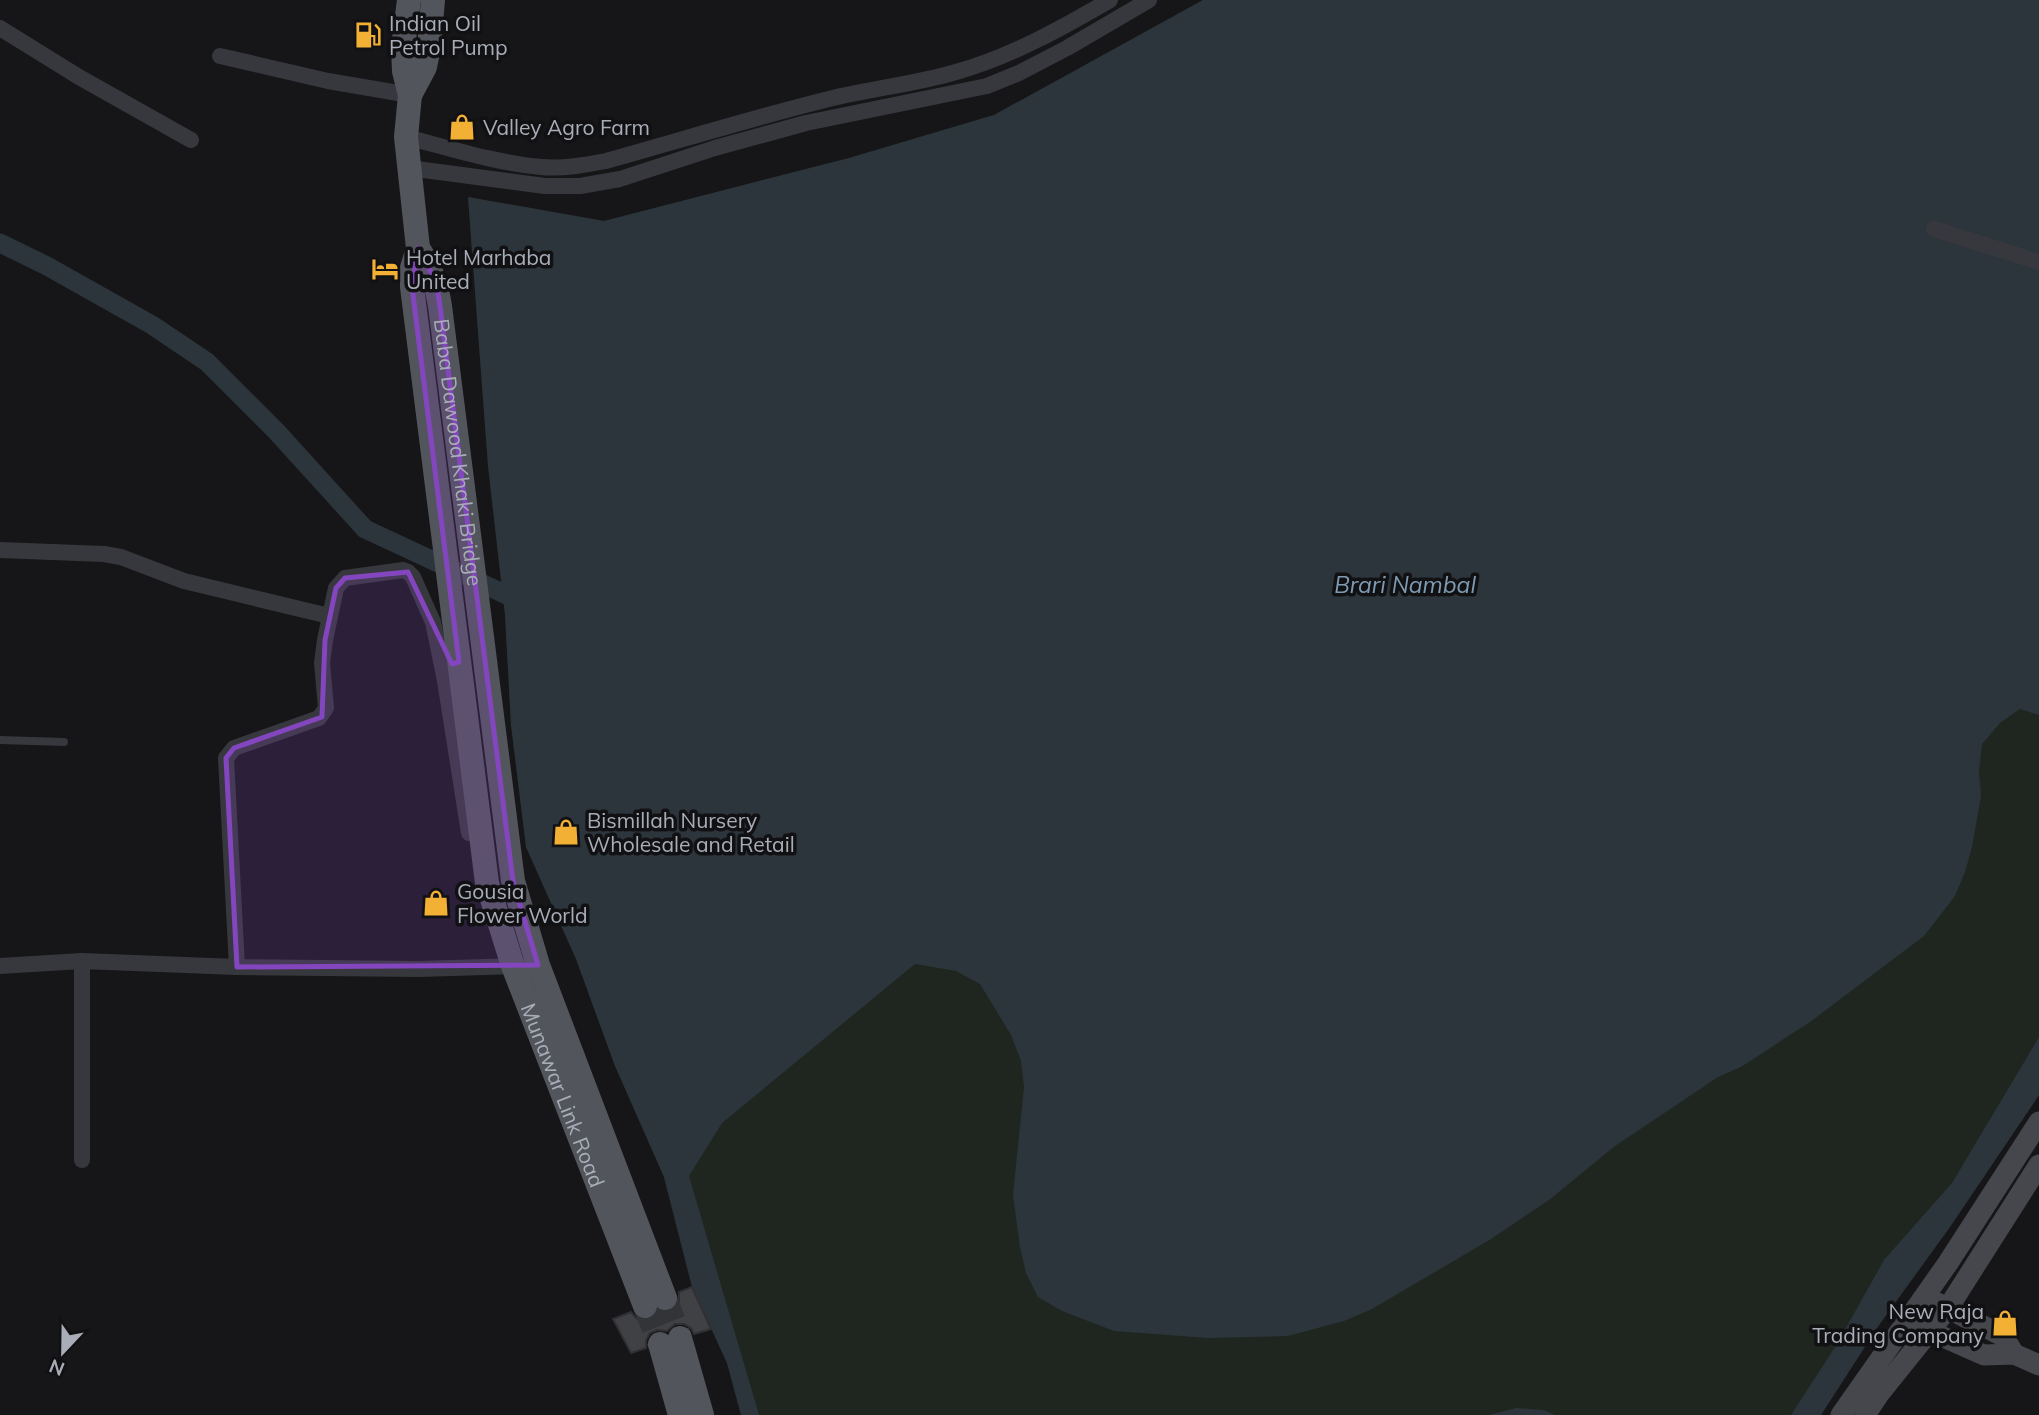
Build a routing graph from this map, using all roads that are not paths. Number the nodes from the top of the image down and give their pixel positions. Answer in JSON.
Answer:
{"nodes":[{"id":1,"x":409,"y":0,"type":"edge"},
{"id":2,"x":433,"y":0,"type":"edge"},
{"id":3,"x":1110,"y":0,"type":"edge"},
{"id":4,"x":1149,"y":0,"type":"edge"},
{"id":5,"x":1095,"y":9,"type":"junction"},
{"id":6,"x":1105,"y":26,"type":"junction"},
{"id":7,"x":0,"y":28,"type":"edge"},
{"id":8,"x":220,"y":56,"type":"dead end"},
{"id":9,"x":410,"y":94,"type":"junction"},
{"id":10,"x":406,"y":137,"type":"junction"},
{"id":11,"x":191,"y":140,"type":"dead end"},
{"id":12,"x":409,"y":168,"type":"junction"},
{"id":13,"x":1934,"y":229,"type":"dead end"},
{"id":14,"x":418,"y":248,"type":"junction"},
{"id":15,"x":2039,"y":262,"type":"edge"},
{"id":16,"x":0,"y":550,"type":"edge"},
{"id":17,"x":329,"y":616,"type":"junction"},
{"id":18,"x":0,"y":740,"type":"edge"},
{"id":19,"x":64,"y":742,"type":"dead end"},
{"id":20,"x":513,"y":881,"type":"joint"},
{"id":21,"x":489,"y":891,"type":"junction"},
{"id":22,"x":82,"y":961,"type":"junction"},
{"id":23,"x":538,"y":965,"type":"junction"},
{"id":24,"x":0,"y":966,"type":"edge"},
{"id":25,"x":237,"y":967,"type":"junction"},
{"id":26,"x":513,"y":967,"type":"junction"},
{"id":27,"x":2039,"y":1122,"type":"edge"},
{"id":28,"x":82,"y":1160,"type":"dead end"},
{"id":29,"x":2039,"y":1166,"type":"edge"},
{"id":30,"x":1924,"y":1297,"type":"junction"},
{"id":31,"x":1948,"y":1308,"type":"junction"},
{"id":32,"x":1907,"y":1321,"type":"junction"},
{"id":33,"x":1929,"y":1331,"type":"junction"},
{"id":34,"x":2014,"y":1354,"type":"junction"},
{"id":35,"x":2039,"y":1365,"type":"edge"},
{"id":36,"x":680,"y":1415,"type":"edge"},
{"id":37,"x":702,"y":1415,"type":"edge"},
{"id":38,"x":1841,"y":1415,"type":"edge"},
{"id":39,"x":1865,"y":1415,"type":"edge"}],
"edges":[{"from":1,"to":9,"type":"main road"},
{"from":2,"to":9,"type":"main road"},
{"from":3,"to":5,"type":"street"},
{"from":4,"to":6,"type":"street"},
{"from":5,"to":6,"type":"street"},
{"from":5,"to":10,"type":"street"},
{"from":6,"to":12,"type":"street"},
{"from":7,"to":11,"type":"street"},
{"from":8,"to":9,"type":"street"},
{"from":9,"to":10,"type":"main road"},
{"from":10,"to":12,"type":"main road"},
{"from":12,"to":14,"type":"main road"},
{"from":13,"to":15,"type":"street"},
{"from":14,"to":20,"type":"main road","name":"Baba Dawood Khaki Bridge"},
{"from":14,"to":21,"type":"main road","name":"Baba Dawood Khaki Bridge"},
{"from":16,"to":17,"type":"street"},
{"from":17,"to":21,"type":"street"},
{"from":17,"to":25,"type":"street"},
{"from":18,"to":19,"type":"lane"},
{"from":20,"to":23,"type":"main road","name":"Munawar Link Road"},
{"from":21,"to":26,"type":"main road","name":"Munawar Link Road"},
{"from":22,"to":24,"type":"street"},
{"from":22,"to":25,"type":"street"},
{"from":22,"to":28,"type":"street"},
{"from":23,"to":26,"type":"street"},
{"from":23,"to":26,"type":"main road","name":"Munawar Link Road"},
{"from":25,"to":26,"type":"street"},
{"from":27,"to":30,"type":"street"},
{"from":29,"to":31,"type":"street"},
{"from":30,"to":31,"type":"street"},
{"from":30,"to":32,"type":"street"},
{"from":31,"to":33,"type":"street"},
{"from":31,"to":34,"type":"street"},
{"from":32,"to":33,"type":"street"},
{"from":32,"to":38,"type":"street"},
{"from":33,"to":34,"type":"street"},
{"from":33,"to":39,"type":"street"},
{"from":34,"to":35,"type":"street"},
{"from":36,"to":37,"type":"main road"}]}
